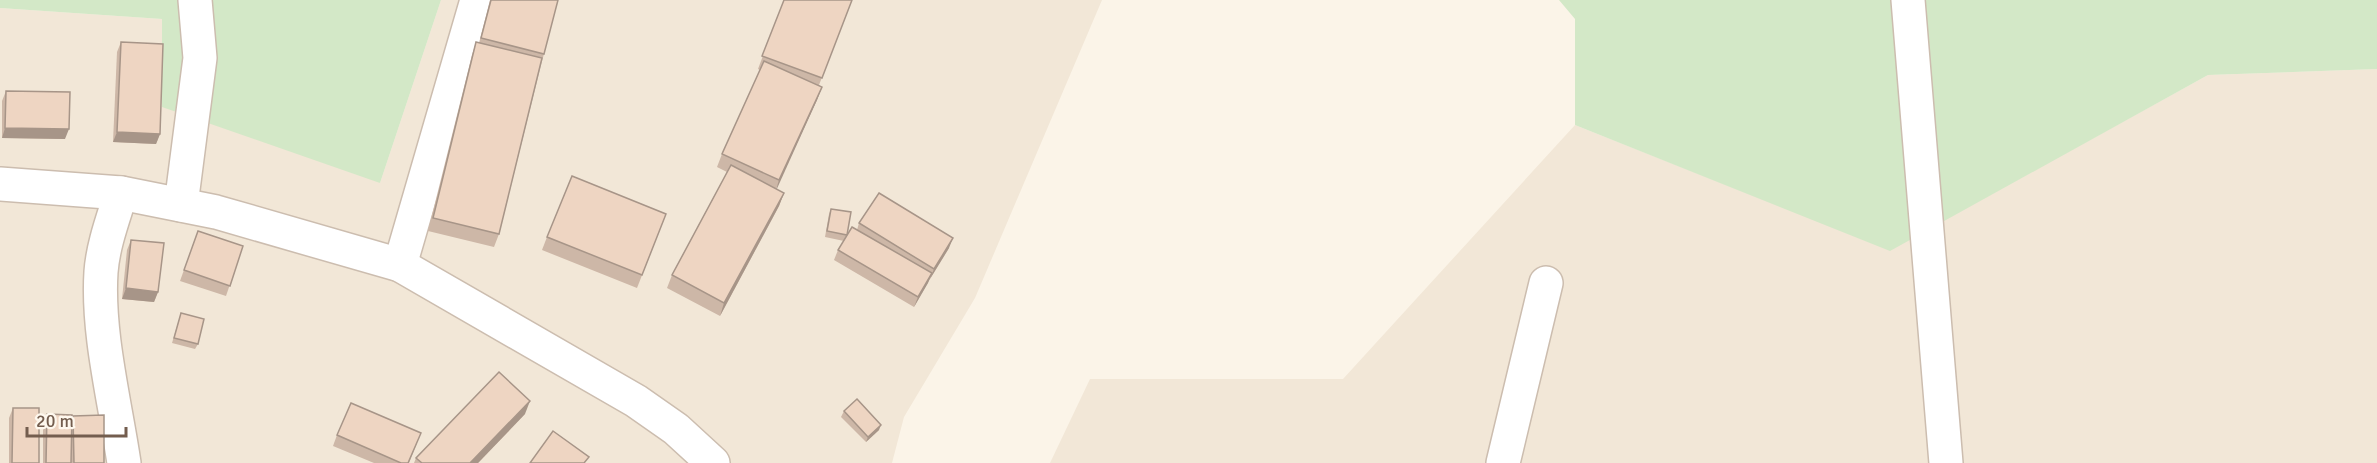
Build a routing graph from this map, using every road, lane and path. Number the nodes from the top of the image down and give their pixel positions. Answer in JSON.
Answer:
{"nodes":[{"id":1,"x":195,"y":0,"type":"edge"},
{"id":2,"x":477,"y":0,"type":"edge"},
{"id":3,"x":1908,"y":0,"type":"edge"},
{"id":4,"x":0,"y":184,"type":"edge"},
{"id":5,"x":121,"y":193,"type":"junction"},
{"id":6,"x":181,"y":205,"type":"junction"},
{"id":7,"x":400,"y":265,"type":"junction"},
{"id":8,"x":1546,"y":283,"type":"dead end"},
{"id":9,"x":124,"y":463,"type":"edge"},
{"id":10,"x":713,"y":463,"type":"edge"},
{"id":11,"x":1503,"y":463,"type":"edge"},
{"id":12,"x":1946,"y":463,"type":"edge"}],
"edges":[{"from":1,"to":6,"type":"street"},
{"from":2,"to":7,"type":"street"},
{"from":3,"to":12,"type":"street"},
{"from":4,"to":5,"type":"street"},
{"from":5,"to":6,"type":"street"},
{"from":5,"to":9,"type":"street"},
{"from":6,"to":7,"type":"street"},
{"from":7,"to":10,"type":"street"},
{"from":8,"to":11,"type":"street"}]}
